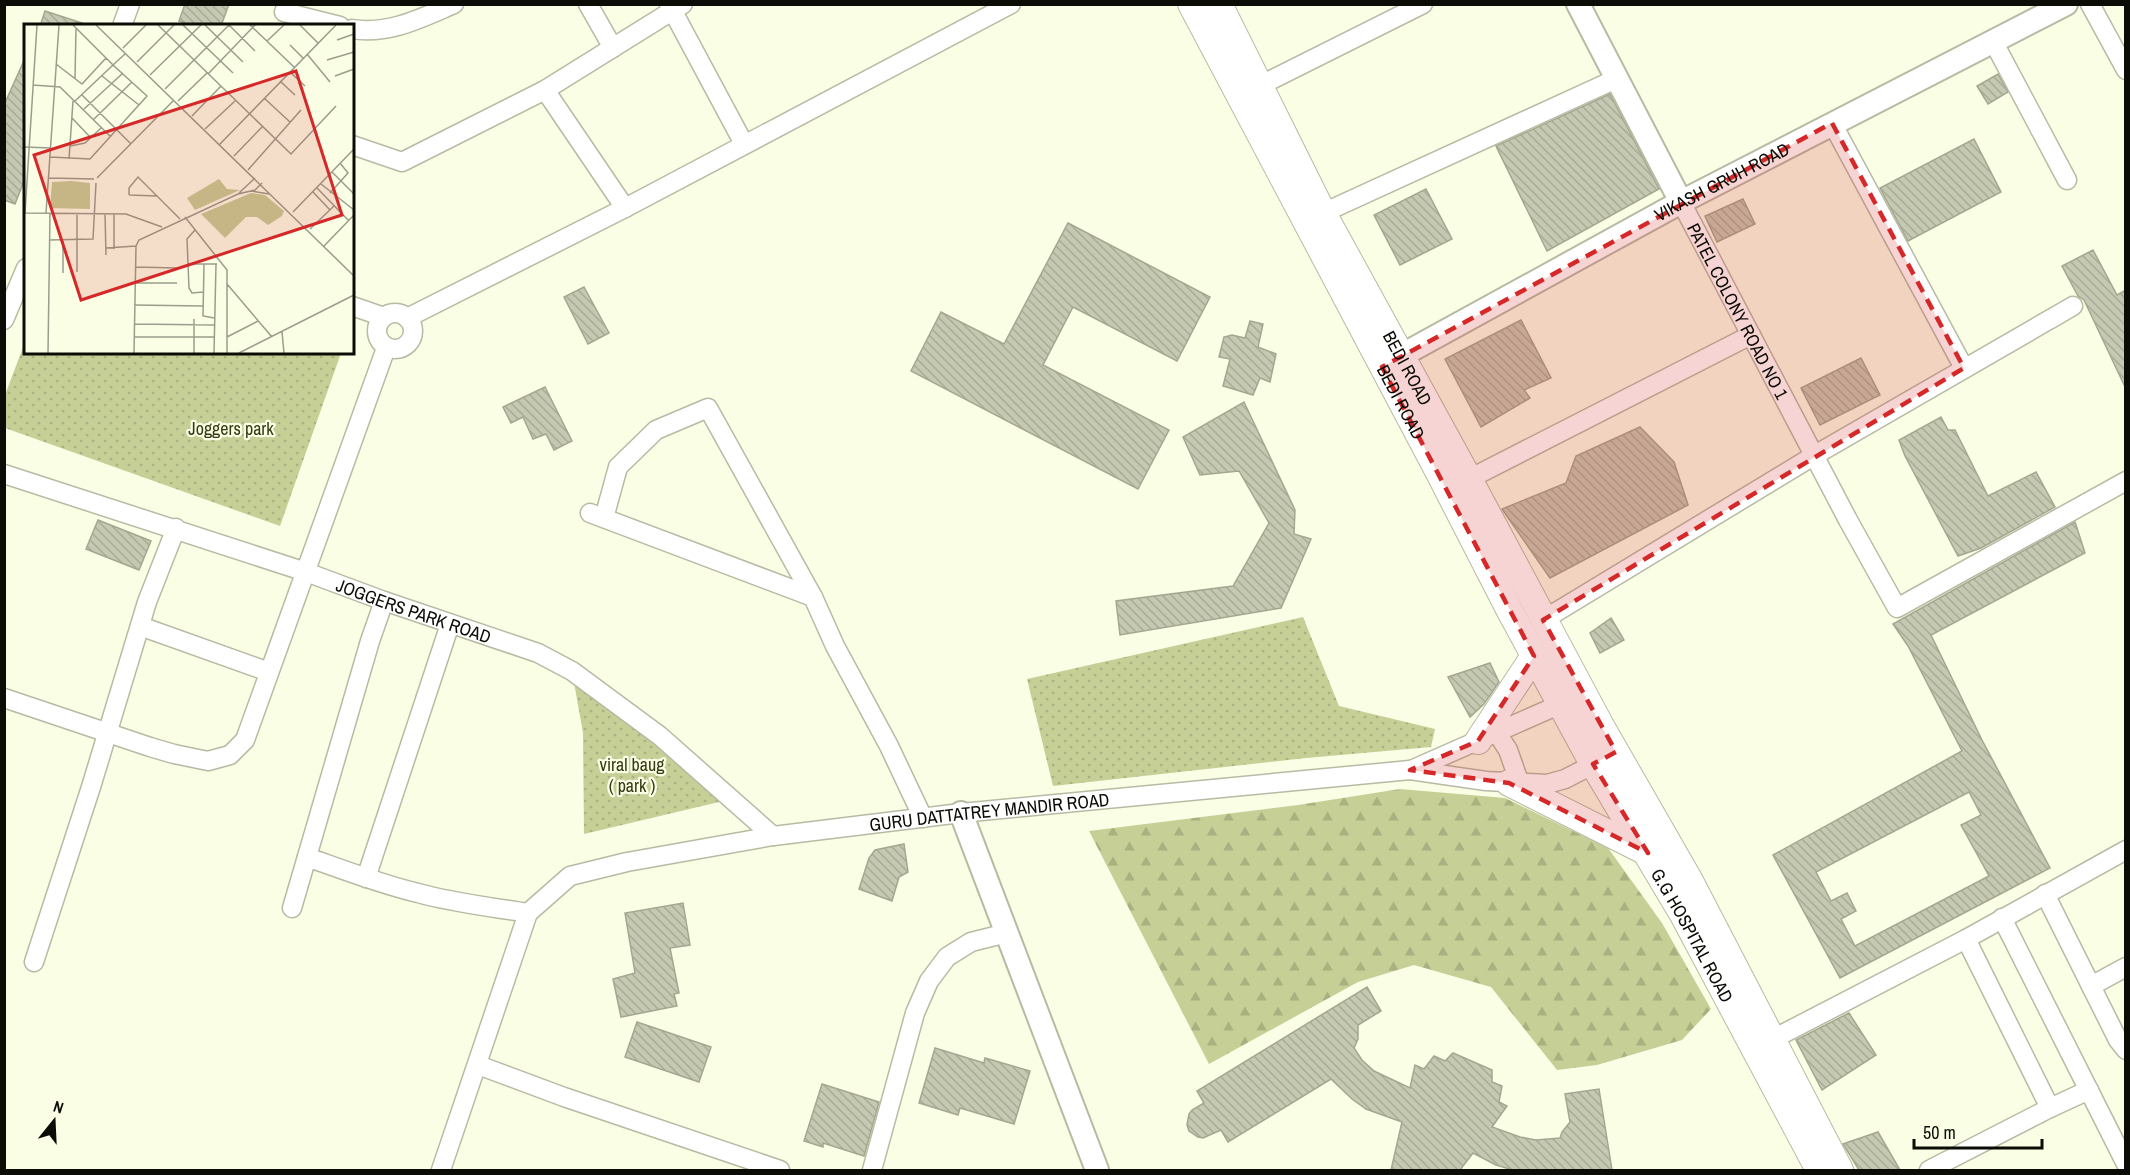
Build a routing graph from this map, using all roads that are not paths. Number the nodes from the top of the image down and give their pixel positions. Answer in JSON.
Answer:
{"nodes":[{"id":1,"x":130,"y":4,"type":"edge"},
{"id":2,"x":454,"y":4,"type":"edge"},
{"id":3,"x":588,"y":4,"type":"edge"},
{"id":4,"x":1011,"y":4,"type":"edge"},
{"id":5,"x":1191,"y":4,"type":"edge"},
{"id":6,"x":1219,"y":4,"type":"edge"},
{"id":7,"x":1423,"y":4,"type":"edge"},
{"id":8,"x":1578,"y":4,"type":"edge"},
{"id":9,"x":2066,"y":4,"type":"edge"},
{"id":10,"x":2090,"y":4,"type":"edge"},
{"id":11,"x":675,"y":7,"type":"edge"},
{"id":12,"x":283,"y":14,"type":"edge"},
{"id":13,"x":123,"y":24,"type":"edge"},
{"id":14,"x":330,"y":24,"type":"edge"},
{"id":15,"x":354,"y":29,"type":"edge"},
{"id":16,"x":1993,"y":41,"type":"junction"},
{"id":17,"x":613,"y":48,"type":"junction"},
{"id":18,"x":2126,"y":70,"type":"edge"},
{"id":19,"x":1616,"y":79,"type":"junction"},
{"id":20,"x":1261,"y":85,"type":"junction"},
{"id":21,"x":545,"y":90,"type":"junction"},
{"id":22,"x":1832,"y":123,"type":"junction"},
{"id":23,"x":744,"y":144,"type":"junction"},
{"id":24,"x":354,"y":145,"type":"edge"},
{"id":25,"x":2067,"y":180,"type":"dead end"},
{"id":26,"x":1681,"y":202,"type":"junction"},
{"id":27,"x":625,"y":208,"type":"junction"},
{"id":28,"x":1323,"y":213,"type":"junction"},
{"id":29,"x":24,"y":273,"type":"edge"},
{"id":30,"x":354,"y":307,"type":"edge"},
{"id":31,"x":384,"y":316,"type":"junction"},
{"id":32,"x":407,"y":318,"type":"junction"},
{"id":33,"x":4,"y":320,"type":"edge"},
{"id":34,"x":2049,"y":320,"type":"dead end"},
{"id":35,"x":1751,"y":334,"type":"junction"},
{"id":36,"x":386,"y":348,"type":"junction"},
{"id":37,"x":1391,"y":361,"type":"junction"},
{"id":38,"x":1964,"y":368,"type":"junction"},
{"id":39,"x":1815,"y":455,"type":"junction"},
{"id":40,"x":4,"y":474,"type":"edge"},
{"id":41,"x":1469,"y":479,"type":"junction"},
{"id":42,"x":2126,"y":481,"type":"edge"},
{"id":43,"x":176,"y":528,"type":"junction"},
{"id":44,"x":306,"y":572,"type":"junction"},
{"id":45,"x":813,"y":597,"type":"junction"},
{"id":46,"x":384,"y":601,"type":"junction"},
{"id":47,"x":1543,"y":620,"type":"junction"},
{"id":48,"x":450,"y":624,"type":"junction"},
{"id":49,"x":140,"y":626,"type":"junction"},
{"id":50,"x":1534,"y":656,"type":"junction"},
{"id":51,"x":269,"y":672,"type":"junction"},
{"id":52,"x":1584,"y":693,"type":"junction"},
{"id":53,"x":6,"y":703,"type":"edge"},
{"id":54,"x":1560,"y":704,"type":"junction"},
{"id":55,"x":1601,"y":726,"type":"joint"},
{"id":56,"x":107,"y":734,"type":"junction"},
{"id":57,"x":1488,"y":737,"type":"junction"},
{"id":58,"x":1616,"y":752,"type":"junction"},
{"id":59,"x":1593,"y":764,"type":"junction"},
{"id":60,"x":1410,"y":770,"type":"junction"},
{"id":61,"x":1514,"y":783,"type":"junction"},
{"id":62,"x":961,"y":813,"type":"junction"},
{"id":63,"x":923,"y":818,"type":"junction"},
{"id":64,"x":773,"y":836,"type":"junction"},
{"id":65,"x":2126,"y":850,"type":"edge"},
{"id":66,"x":1648,"y":853,"type":"junction"},
{"id":67,"x":307,"y":857,"type":"junction"},
{"id":68,"x":366,"y":878,"type":"junction"},
{"id":69,"x":2045,"y":894,"type":"junction"},
{"id":70,"x":292,"y":908,"type":"dead end"},
{"id":71,"x":528,"y":913,"type":"junction"},
{"id":72,"x":2002,"y":918,"type":"junction"},
{"id":73,"x":1007,"y":933,"type":"junction"},
{"id":74,"x":1966,"y":939,"type":"junction"},
{"id":75,"x":34,"y":962,"type":"dead end"},
{"id":76,"x":2126,"y":967,"type":"edge"},
{"id":77,"x":2091,"y":986,"type":"junction"},
{"id":78,"x":1773,"y":1039,"type":"junction"},
{"id":79,"x":2126,"y":1050,"type":"edge"},
{"id":80,"x":478,"y":1065,"type":"junction"},
{"id":81,"x":2089,"y":1090,"type":"junction"},
{"id":82,"x":2050,"y":1108,"type":"junction"},
{"id":83,"x":2126,"y":1164,"type":"edge"},
{"id":84,"x":441,"y":1170,"type":"edge"},
{"id":85,"x":780,"y":1170,"type":"edge"},
{"id":86,"x":872,"y":1170,"type":"edge"},
{"id":87,"x":1098,"y":1170,"type":"edge"},
{"id":88,"x":1818,"y":1170,"type":"edge"},
{"id":89,"x":1840,"y":1170,"type":"edge"},
{"id":90,"x":1929,"y":1170,"type":"edge"}],
"edges":[{"from":1,"to":13,"type":"street"},
{"from":2,"to":15,"type":"street"},
{"from":3,"to":17,"type":"street"},
{"from":4,"to":23,"type":"street"},
{"from":5,"to":37,"type":"main road","name":"BEDI ROAD"},
{"from":6,"to":20,"type":"main road","name":"BEDI ROAD"},
{"from":7,"to":20,"type":"street"},
{"from":8,"to":19,"type":"street","name":"PATEL COLONY ROAD NO 1"},
{"from":9,"to":16,"type":"street","name":"VIKASH GRUH ROAD"},
{"from":10,"to":18,"type":"street"},
{"from":11,"to":17,"type":"street"},
{"from":11,"to":23,"type":"street"},
{"from":12,"to":14,"type":"street"},
{"from":16,"to":22,"type":"street","name":"VIKASH GRUH ROAD"},
{"from":16,"to":25,"type":"street"},
{"from":17,"to":21,"type":"street"},
{"from":19,"to":26,"type":"street","name":"PATEL COLONY ROAD NO 1"},
{"from":19,"to":28,"type":"street"},
{"from":20,"to":28,"type":"main road","name":"BEDI ROAD"},
{"from":21,"to":24,"type":"street"},
{"from":21,"to":27,"type":"street"},
{"from":22,"to":26,"type":"street","name":"VIKASH GRUH ROAD"},
{"from":22,"to":38,"type":"street"},
{"from":23,"to":27,"type":"street"},
{"from":26,"to":35,"type":"street","name":"PATEL COLONY ROAD NO 1"},
{"from":26,"to":37,"type":"street","name":"VIKASH GRUH ROAD"},
{"from":27,"to":32,"type":"street"},
{"from":28,"to":37,"type":"main road","name":"BEDI ROAD"},
{"from":29,"to":33,"type":"street"},
{"from":30,"to":31,"type":"street"},
{"from":31,"to":32,"type":"street"},
{"from":31,"to":36,"type":"street"},
{"from":32,"to":36,"type":"street"},
{"from":34,"to":38,"type":"street"},
{"from":35,"to":39,"type":"street","name":"PATEL COLONY ROAD NO 1"},
{"from":35,"to":41,"type":"street"},
{"from":36,"to":44,"type":"street"},
{"from":37,"to":41,"type":"main road","name":"BEDI ROAD"},
{"from":37,"to":50,"type":"main road","name":"BEDI ROAD"},
{"from":38,"to":39,"type":"street"},
{"from":39,"to":42,"type":"street","name":"PATEL COLONY ROAD NO 1"},
{"from":39,"to":47,"type":"street"},
{"from":40,"to":43,"type":"street","name":"JOGGERS PARK ROAD"},
{"from":41,"to":47,"type":"main road","name":"BEDI ROAD"},
{"from":43,"to":44,"type":"street","name":"JOGGERS PARK ROAD"},
{"from":43,"to":49,"type":"street"},
{"from":44,"to":46,"type":"street","name":"JOGGERS PARK ROAD"},
{"from":44,"to":51,"type":"street"},
{"from":45,"to":45,"type":"street"},
{"from":45,"to":63,"type":"street"},
{"from":46,"to":48,"type":"street","name":"JOGGERS PARK ROAD"},
{"from":46,"to":67,"type":"street"},
{"from":47,"to":52,"type":"main road","name":"BEDI ROAD"},
{"from":48,"to":64,"type":"street","name":"JOGGERS PARK ROAD"},
{"from":48,"to":68,"type":"street"},
{"from":49,"to":51,"type":"street"},
{"from":49,"to":56,"type":"street"},
{"from":50,"to":54,"type":"main road","name":"BEDI ROAD"},
{"from":50,"to":57,"type":"main road"},
{"from":51,"to":56,"type":"street"},
{"from":52,"to":54,"type":"street","name":"GURU DATTATREY MANDIR ROAD"},
{"from":52,"to":55,"type":"main road","name":"BEDI ROAD"},
{"from":53,"to":56,"type":"street"},
{"from":54,"to":57,"type":"street","name":"GURU DATTATREY MANDIR ROAD"},
{"from":54,"to":59,"type":"main road","name":"G.G HOSPITAL ROAD"},
{"from":55,"to":58,"type":"main road","name":"G.G HOSPITAL ROAD"},
{"from":56,"to":75,"type":"street"},
{"from":57,"to":60,"type":"street","name":"GURU DATTATREY MANDIR ROAD"},
{"from":57,"to":61,"type":"street"},
{"from":58,"to":59,"type":"street","name":"GURU DATTATREY MANDIR ROAD"},
{"from":58,"to":78,"type":"main road","name":"G.G HOSPITAL ROAD"},
{"from":59,"to":61,"type":"street","name":"GURU DATTATREY MANDIR ROAD"},
{"from":59,"to":66,"type":"main road","name":"G.G HOSPITAL ROAD"},
{"from":60,"to":61,"type":"street","name":"GURU DATTATREY MANDIR ROAD"},
{"from":60,"to":62,"type":"street","name":"GURU DATTATREY MANDIR ROAD"},
{"from":61,"to":66,"type":"main road"},
{"from":62,"to":63,"type":"street","name":"GURU DATTATREY MANDIR ROAD"},
{"from":62,"to":73,"type":"street"},
{"from":63,"to":64,"type":"street","name":"GURU DATTATREY MANDIR ROAD"},
{"from":64,"to":71,"type":"street","name":"GURU DATTATREY MANDIR ROAD"},
{"from":65,"to":69,"type":"street"},
{"from":66,"to":88,"type":"main road","name":"G.G HOSPITAL ROAD"},
{"from":67,"to":68,"type":"street"},
{"from":67,"to":70,"type":"street"},
{"from":68,"to":71,"type":"street"},
{"from":69,"to":72,"type":"street"},
{"from":69,"to":77,"type":"street"},
{"from":71,"to":80,"type":"street"},
{"from":72,"to":74,"type":"street"},
{"from":72,"to":81,"type":"street"},
{"from":73,"to":86,"type":"street"},
{"from":73,"to":87,"type":"street"},
{"from":74,"to":78,"type":"street"},
{"from":74,"to":82,"type":"street"},
{"from":76,"to":77,"type":"street"},
{"from":77,"to":79,"type":"street"},
{"from":78,"to":89,"type":"main road","name":"G.G HOSPITAL ROAD"},
{"from":80,"to":84,"type":"street"},
{"from":80,"to":85,"type":"street"},
{"from":81,"to":82,"type":"street"},
{"from":81,"to":83,"type":"street"},
{"from":82,"to":90,"type":"street"}]}
